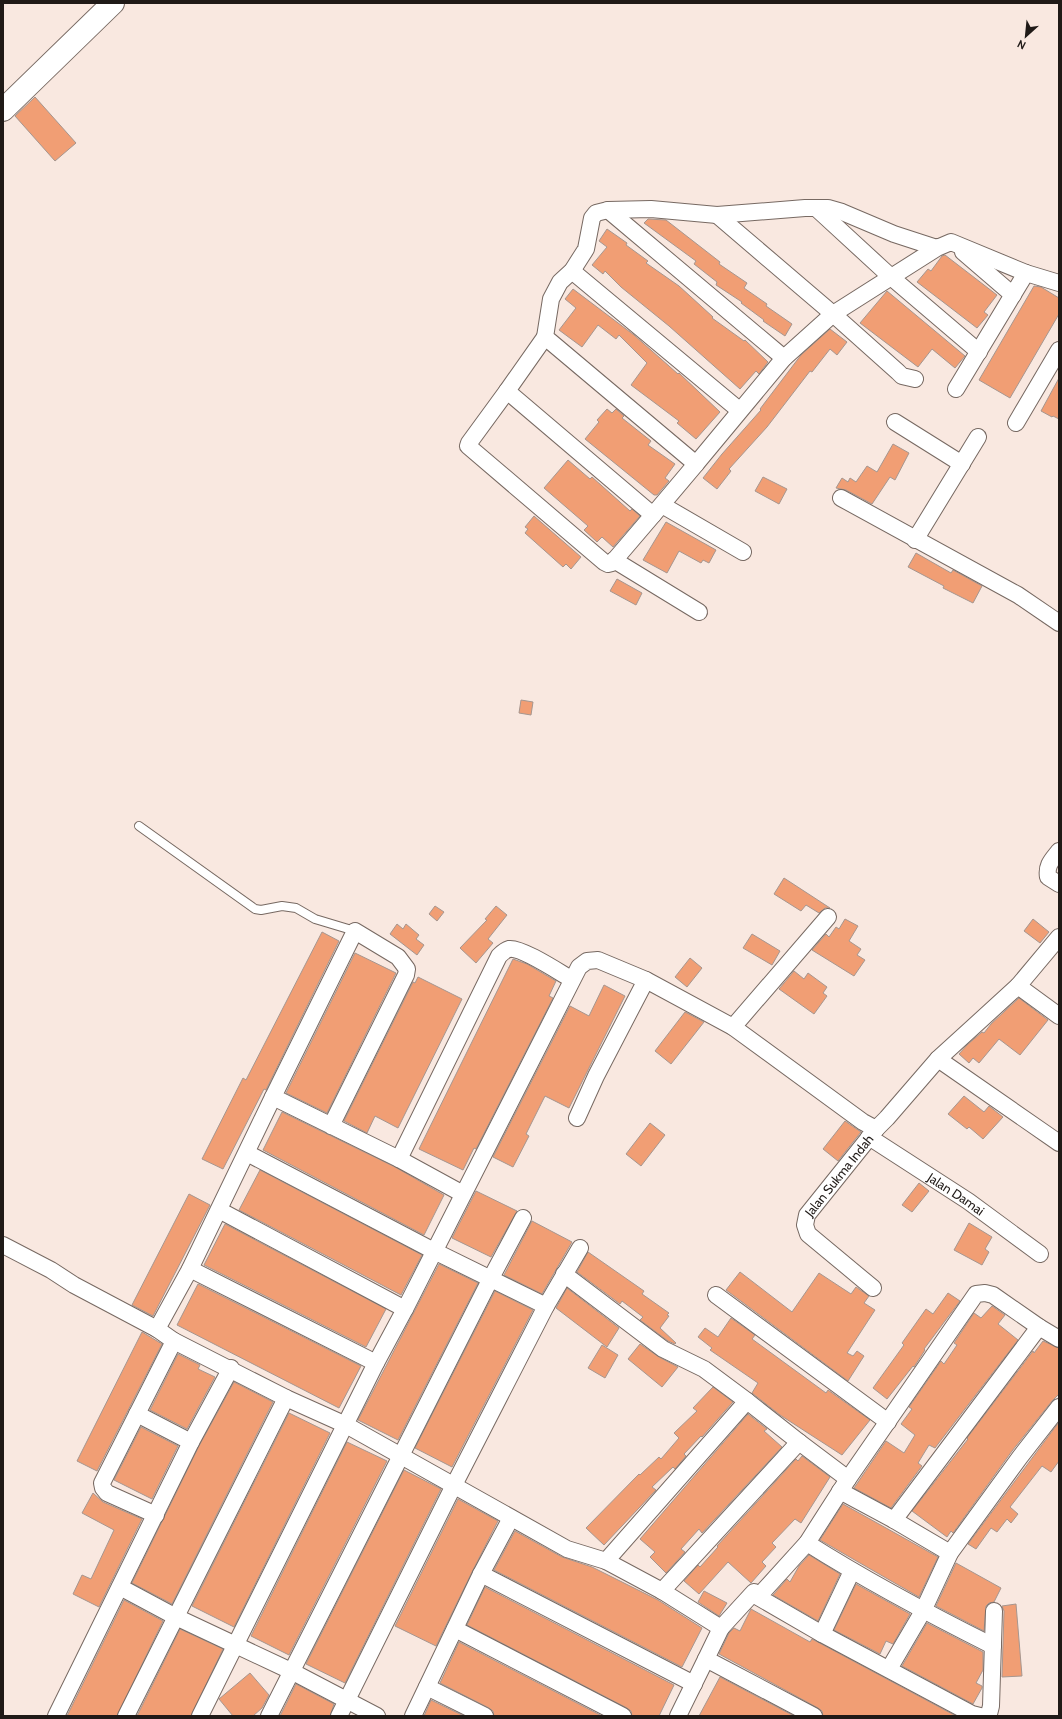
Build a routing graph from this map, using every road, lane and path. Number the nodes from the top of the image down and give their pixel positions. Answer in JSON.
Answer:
{"nodes":[{"id":1,"x":113,"y":3,"type":"edge"},
{"id":2,"x":3,"y":110,"type":"edge"},
{"id":3,"x":816,"y":208,"type":"junction"},
{"id":4,"x":608,"y":210,"type":"junction"},
{"id":5,"x":717,"y":215,"type":"junction"},
{"id":6,"x":944,"y":245,"type":"junction"},
{"id":7,"x":572,"y":271,"type":"junction"},
{"id":8,"x":1026,"y":274,"type":"junction"},
{"id":9,"x":891,"y":277,"type":"junction"},
{"id":10,"x":1059,"y":283,"type":"edge"},
{"id":11,"x":1013,"y":295,"type":"junction"},
{"id":12,"x":833,"y":314,"type":"junction"},
{"id":13,"x":545,"y":337,"type":"junction"},
{"id":14,"x":1059,"y":350,"type":"edge"},
{"id":15,"x":979,"y":352,"type":"junction"},
{"id":16,"x":784,"y":358,"type":"junction"},
{"id":17,"x":915,"y":379,"type":"dead end"},
{"id":18,"x":956,"y":389,"type":"dead end"},
{"id":19,"x":507,"y":391,"type":"junction"},
{"id":20,"x":739,"y":410,"type":"junction"},
{"id":21,"x":895,"y":422,"type":"dead end"},
{"id":22,"x":1016,"y":423,"type":"dead end"},
{"id":23,"x":978,"y":437,"type":"dead end"},
{"id":24,"x":696,"y":464,"type":"junction"},
{"id":25,"x":962,"y":464,"type":"junction"},
{"id":26,"x":841,"y":498,"type":"dead end"},
{"id":27,"x":657,"y":510,"type":"junction"},
{"id":28,"x":915,"y":540,"type":"junction"},
{"id":29,"x":743,"y":552,"type":"dead end"},
{"id":30,"x":614,"y":560,"type":"junction"},
{"id":31,"x":699,"y":612,"type":"dead end"},
{"id":32,"x":1059,"y":623,"type":"edge"},
{"id":33,"x":139,"y":826,"type":"dead end"},
{"id":34,"x":1059,"y":851,"type":"edge"},
{"id":35,"x":1059,"y":884,"type":"edge"},
{"id":36,"x":828,"y":917,"type":"dead end"},
{"id":37,"x":355,"y":931,"type":"junction"},
{"id":38,"x":1059,"y":936,"type":"edge"},
{"id":39,"x":571,"y":979,"type":"junction"},
{"id":40,"x":646,"y":980,"type":"junction"},
{"id":41,"x":1018,"y":986,"type":"junction"},
{"id":42,"x":1059,"y":1016,"type":"edge"},
{"id":43,"x":734,"y":1027,"type":"junction"},
{"id":44,"x":938,"y":1059,"type":"junction"},
{"id":45,"x":273,"y":1098,"type":"junction"},
{"id":46,"x":577,"y":1118,"type":"dead end"},
{"id":47,"x":331,"y":1126,"type":"junction"},
{"id":48,"x":873,"y":1133,"type":"junction"},
{"id":49,"x":1059,"y":1143,"type":"edge"},
{"id":50,"x":247,"y":1154,"type":"junction"},
{"id":51,"x":399,"y":1159,"type":"junction"},
{"id":52,"x":463,"y":1194,"type":"junction"},
{"id":53,"x":219,"y":1210,"type":"junction"},
{"id":54,"x":523,"y":1218,"type":"dead end"},
{"id":55,"x":3,"y":1245,"type":"edge"},
{"id":56,"x":580,"y":1248,"type":"dead end"},
{"id":57,"x":434,"y":1251,"type":"junction"},
{"id":58,"x":1040,"y":1254,"type":"dead end"},
{"id":59,"x":190,"y":1269,"type":"junction"},
{"id":60,"x":564,"y":1274,"type":"junction"},
{"id":61,"x":491,"y":1278,"type":"junction"},
{"id":62,"x":873,"y":1288,"type":"dead end"},
{"id":63,"x":716,"y":1295,"type":"dead end"},
{"id":64,"x":546,"y":1306,"type":"junction"},
{"id":65,"x":405,"y":1309,"type":"junction"},
{"id":66,"x":1039,"y":1327,"type":"junction"},
{"id":67,"x":157,"y":1329,"type":"junction"},
{"id":68,"x":1059,"y":1339,"type":"edge"},
{"id":69,"x":174,"y":1341,"type":"junction"},
{"id":70,"x":376,"y":1363,"type":"junction"},
{"id":71,"x":231,"y":1368,"type":"junction"},
{"id":72,"x":286,"y":1398,"type":"junction"},
{"id":73,"x":747,"y":1400,"type":"junction"},
{"id":74,"x":1059,"y":1407,"type":"edge"},
{"id":75,"x":137,"y":1414,"type":"junction"},
{"id":76,"x":888,"y":1422,"type":"junction"},
{"id":77,"x":346,"y":1425,"type":"junction"},
{"id":78,"x":191,"y":1442,"type":"junction"},
{"id":79,"x":799,"y":1442,"type":"junction"},
{"id":80,"x":402,"y":1456,"type":"junction"},
{"id":81,"x":454,"y":1485,"type":"junction"},
{"id":82,"x":844,"y":1485,"type":"junction"},
{"id":83,"x":156,"y":1515,"type":"junction"},
{"id":84,"x":511,"y":1518,"type":"junction"},
{"id":85,"x":894,"y":1520,"type":"junction"},
{"id":86,"x":801,"y":1545,"type":"junction"},
{"id":87,"x":950,"y":1553,"type":"junction"},
{"id":88,"x":606,"y":1561,"type":"junction"},
{"id":89,"x":852,"y":1571,"type":"junction"},
{"id":90,"x":482,"y":1574,"type":"junction"},
{"id":91,"x":120,"y":1587,"type":"junction"},
{"id":92,"x":662,"y":1591,"type":"junction"},
{"id":93,"x":756,"y":1595,"type":"junction"},
{"id":94,"x":923,"y":1611,"type":"junction"},
{"id":95,"x":994,"y":1611,"type":"dead end"},
{"id":96,"x":176,"y":1617,"type":"junction"},
{"id":97,"x":721,"y":1628,"type":"junction"},
{"id":98,"x":455,"y":1629,"type":"junction"},
{"id":99,"x":822,"y":1634,"type":"junction"},
{"id":100,"x":236,"y":1644,"type":"junction"},
{"id":101,"x":993,"y":1646,"type":"junction"},
{"id":102,"x":706,"y":1658,"type":"junction"},
{"id":103,"x":889,"y":1668,"type":"junction"},
{"id":104,"x":291,"y":1671,"type":"junction"},
{"id":105,"x":694,"y":1684,"type":"junction"},
{"id":106,"x":426,"y":1687,"type":"junction"},
{"id":107,"x":346,"y":1701,"type":"junction"},
{"id":108,"x":56,"y":1716,"type":"edge"},
{"id":109,"x":126,"y":1716,"type":"edge"},
{"id":110,"x":200,"y":1716,"type":"edge"},
{"id":111,"x":268,"y":1716,"type":"edge"},
{"id":112,"x":339,"y":1716,"type":"edge"},
{"id":113,"x":377,"y":1716,"type":"edge"},
{"id":114,"x":413,"y":1716,"type":"edge"},
{"id":115,"x":485,"y":1716,"type":"edge"},
{"id":116,"x":623,"y":1716,"type":"edge"},
{"id":117,"x":678,"y":1716,"type":"edge"},
{"id":118,"x":814,"y":1716,"type":"edge"},
{"id":119,"x":980,"y":1716,"type":"edge"},
{"id":120,"x":985,"y":1716,"type":"edge"}],
"edges":[{"from":1,"to":2,"type":"main road"},
{"from":3,"to":5,"type":"street"},
{"from":3,"to":6,"type":"street"},
{"from":3,"to":9,"type":"street"},
{"from":4,"to":5,"type":"street"},
{"from":4,"to":7,"type":"street"},
{"from":4,"to":16,"type":"street"},
{"from":5,"to":12,"type":"street"},
{"from":6,"to":8,"type":"street"},
{"from":6,"to":9,"type":"street"},
{"from":6,"to":11,"type":"street"},
{"from":7,"to":13,"type":"street"},
{"from":7,"to":20,"type":"street"},
{"from":8,"to":10,"type":"street"},
{"from":8,"to":11,"type":"street"},
{"from":9,"to":12,"type":"street"},
{"from":9,"to":15,"type":"street"},
{"from":11,"to":15,"type":"street"},
{"from":12,"to":16,"type":"street"},
{"from":12,"to":17,"type":"street"},
{"from":13,"to":19,"type":"street"},
{"from":13,"to":24,"type":"street"},
{"from":14,"to":22,"type":"street"},
{"from":15,"to":18,"type":"street"},
{"from":16,"to":20,"type":"street"},
{"from":19,"to":27,"type":"street"},
{"from":19,"to":30,"type":"street"},
{"from":20,"to":24,"type":"street"},
{"from":21,"to":25,"type":"street"},
{"from":23,"to":25,"type":"street"},
{"from":24,"to":27,"type":"street"},
{"from":25,"to":28,"type":"street"},
{"from":26,"to":28,"type":"street"},
{"from":27,"to":29,"type":"street"},
{"from":27,"to":30,"type":"street"},
{"from":28,"to":32,"type":"street"},
{"from":30,"to":31,"type":"street"},
{"from":33,"to":37,"type":"lane"},
{"from":34,"to":35,"type":"street"},
{"from":36,"to":43,"type":"street"},
{"from":37,"to":45,"type":"street"},
{"from":37,"to":47,"type":"street"},
{"from":38,"to":41,"type":"street","name":"Jalan Sukma Indah"},
{"from":39,"to":40,"type":"street","name":"Jalan Damai"},
{"from":39,"to":51,"type":"street"},
{"from":39,"to":52,"type":"street","name":"Jalan Damai"},
{"from":40,"to":43,"type":"street","name":"Jalan Damai"},
{"from":40,"to":46,"type":"street"},
{"from":41,"to":42,"type":"street"},
{"from":41,"to":44,"type":"street","name":"Jalan Sukma Indah"},
{"from":43,"to":48,"type":"street","name":"Jalan Damai"},
{"from":44,"to":48,"type":"street","name":"Jalan Sukma Indah"},
{"from":44,"to":49,"type":"street"},
{"from":45,"to":47,"type":"street"},
{"from":45,"to":50,"type":"street"},
{"from":47,"to":51,"type":"street"},
{"from":48,"to":58,"type":"street","name":"Jalan Damai"},
{"from":48,"to":62,"type":"street","name":"Jalan Sukma Indah"},
{"from":50,"to":53,"type":"street"},
{"from":50,"to":57,"type":"street"},
{"from":51,"to":52,"type":"street"},
{"from":52,"to":57,"type":"street","name":"Jalan Damai"},
{"from":53,"to":59,"type":"street"},
{"from":53,"to":65,"type":"street"},
{"from":54,"to":61,"type":"street"},
{"from":55,"to":67,"type":"street"},
{"from":56,"to":60,"type":"street"},
{"from":57,"to":61,"type":"street"},
{"from":57,"to":65,"type":"street","name":"Jalan Damai"},
{"from":59,"to":67,"type":"street"},
{"from":59,"to":70,"type":"street"},
{"from":60,"to":64,"type":"street"},
{"from":60,"to":73,"type":"street"},
{"from":61,"to":64,"type":"street"},
{"from":61,"to":80,"type":"street"},
{"from":63,"to":76,"type":"street"},
{"from":64,"to":81,"type":"street"},
{"from":65,"to":70,"type":"street","name":"Jalan Damai"},
{"from":66,"to":68,"type":"street"},
{"from":66,"to":76,"type":"street"},
{"from":66,"to":85,"type":"street"},
{"from":67,"to":69,"type":"street"},
{"from":69,"to":71,"type":"street"},
{"from":69,"to":75,"type":"street"},
{"from":70,"to":77,"type":"street","name":"Jalan Damai"},
{"from":71,"to":72,"type":"street"},
{"from":71,"to":78,"type":"street"},
{"from":72,"to":77,"type":"street"},
{"from":72,"to":96,"type":"street"},
{"from":73,"to":79,"type":"street"},
{"from":73,"to":88,"type":"street"},
{"from":74,"to":87,"type":"street"},
{"from":75,"to":78,"type":"street"},
{"from":75,"to":83,"type":"street"},
{"from":76,"to":82,"type":"street"},
{"from":77,"to":80,"type":"street"},
{"from":77,"to":100,"type":"street","name":"Jalan Damai"},
{"from":78,"to":83,"type":"street"},
{"from":79,"to":82,"type":"street"},
{"from":79,"to":92,"type":"street"},
{"from":80,"to":81,"type":"street"},
{"from":80,"to":104,"type":"street"},
{"from":81,"to":84,"type":"street"},
{"from":81,"to":107,"type":"street"},
{"from":82,"to":85,"type":"street"},
{"from":82,"to":86,"type":"street"},
{"from":83,"to":91,"type":"street"},
{"from":84,"to":88,"type":"street"},
{"from":84,"to":90,"type":"street"},
{"from":85,"to":87,"type":"street"},
{"from":86,"to":89,"type":"street"},
{"from":86,"to":93,"type":"street"},
{"from":87,"to":94,"type":"street"},
{"from":88,"to":92,"type":"street"},
{"from":89,"to":94,"type":"street"},
{"from":89,"to":99,"type":"street"},
{"from":90,"to":98,"type":"street"},
{"from":90,"to":105,"type":"street"},
{"from":91,"to":96,"type":"street"},
{"from":91,"to":108,"type":"street"},
{"from":92,"to":97,"type":"street"},
{"from":93,"to":97,"type":"street"},
{"from":93,"to":99,"type":"street"},
{"from":94,"to":101,"type":"street"},
{"from":94,"to":103,"type":"street"},
{"from":95,"to":101,"type":"street"},
{"from":96,"to":100,"type":"street"},
{"from":96,"to":109,"type":"street"},
{"from":97,"to":102,"type":"street"},
{"from":98,"to":106,"type":"street"},
{"from":98,"to":116,"type":"street"},
{"from":99,"to":103,"type":"street"},
{"from":100,"to":104,"type":"street"},
{"from":100,"to":110,"type":"street","name":"Jalan Damai"},
{"from":101,"to":120,"type":"street"},
{"from":102,"to":105,"type":"street"},
{"from":102,"to":118,"type":"street"},
{"from":103,"to":119,"type":"street"},
{"from":104,"to":107,"type":"street"},
{"from":104,"to":111,"type":"street"},
{"from":105,"to":117,"type":"street"},
{"from":106,"to":114,"type":"street"},
{"from":106,"to":115,"type":"street"},
{"from":107,"to":112,"type":"street"},
{"from":107,"to":113,"type":"street"}]}
